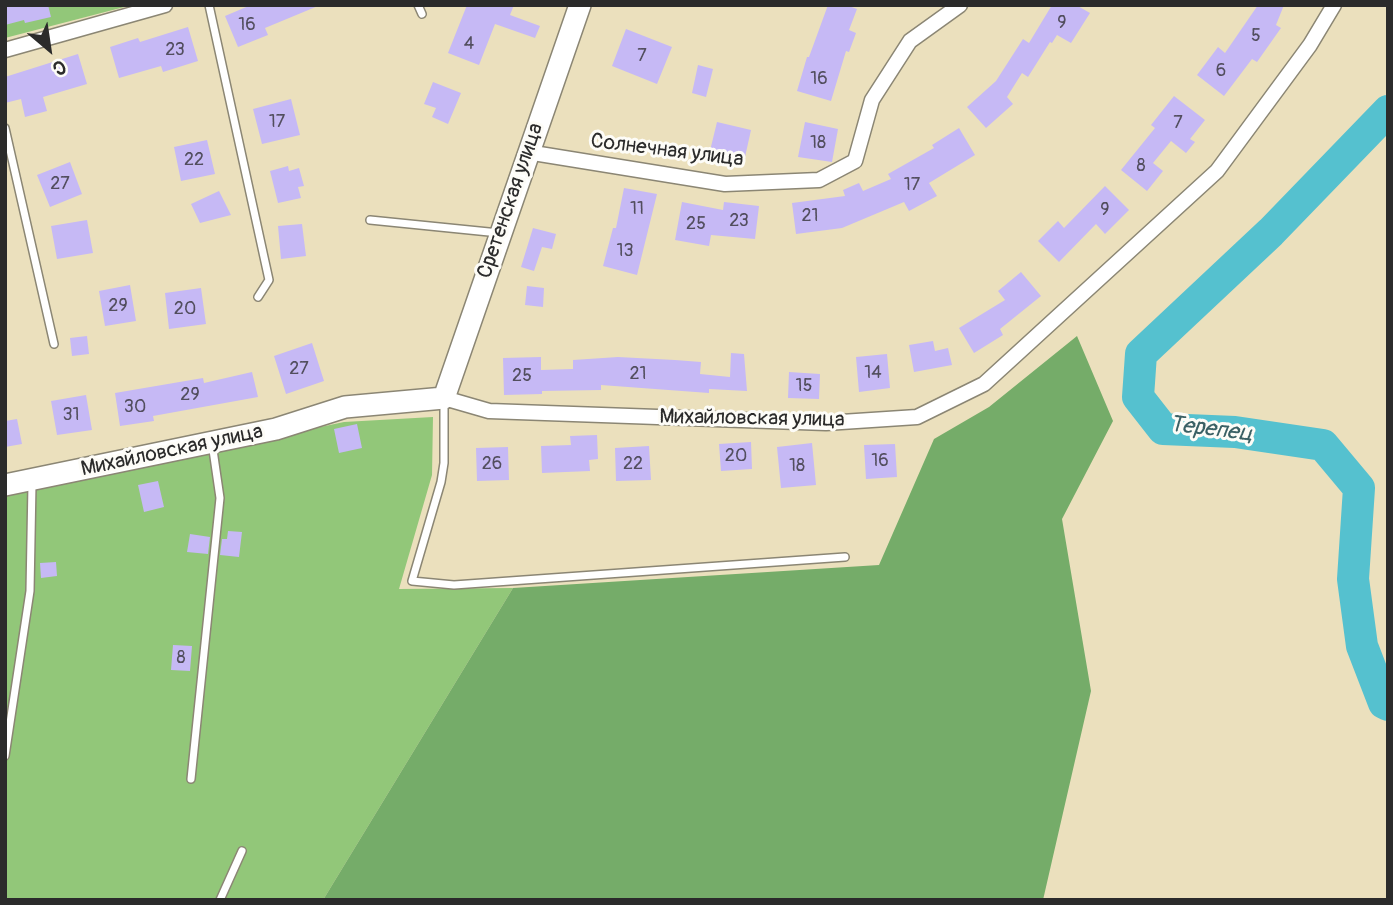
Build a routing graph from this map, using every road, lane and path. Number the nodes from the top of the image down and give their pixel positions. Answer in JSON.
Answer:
{"nodes":[{"id":1,"x":165,"y":5,"type":"edge"},
{"id":2,"x":209,"y":5,"type":"edge"},
{"id":3,"x":418,"y":5,"type":"edge"},
{"id":4,"x":580,"y":5,"type":"edge"},
{"id":5,"x":960,"y":5,"type":"edge"},
{"id":6,"x":1334,"y":5,"type":"edge"},
{"id":7,"x":422,"y":14,"type":"dead end"},
{"id":8,"x":5,"y":50,"type":"edge"},
{"id":9,"x":5,"y":128,"type":"edge"},
{"id":10,"x":527,"y":152,"type":"junction"},
{"id":11,"x":370,"y":220,"type":"dead end"},
{"id":12,"x":500,"y":233,"type":"junction"},
{"id":13,"x":258,"y":297,"type":"dead end"},
{"id":14,"x":54,"y":344,"type":"dead end"},
{"id":15,"x":444,"y":398,"type":"junction"},
{"id":16,"x":212,"y":442,"type":"junction"},
{"id":17,"x":32,"y":480,"type":"junction"},
{"id":18,"x":5,"y":485,"type":"edge"},
{"id":19,"x":845,"y":556,"type":"dead end"},
{"id":20,"x":5,"y":756,"type":"edge"},
{"id":21,"x":191,"y":779,"type":"dead end"},
{"id":22,"x":242,"y":851,"type":"dead end"},
{"id":23,"x":220,"y":900,"type":"edge"}],
"edges":[{"from":1,"to":8,"type":"street"},
{"from":2,"to":13,"type":"lane"},
{"from":3,"to":7,"type":"lane"},
{"from":4,"to":10,"type":"street","name":"Сретенская улица"},
{"from":5,"to":10,"type":"street","name":"Солнечная улица"},
{"from":6,"to":15,"type":"street","name":"Михайловская улица"},
{"from":9,"to":14,"type":"lane"},
{"from":10,"to":12,"type":"street","name":"Сретенская улица"},
{"from":11,"to":12,"type":"lane"},
{"from":12,"to":15,"type":"street","name":"Сретенская улица"},
{"from":15,"to":16,"type":"street","name":"Михайловская улица"},
{"from":15,"to":19,"type":"lane"},
{"from":16,"to":17,"type":"street","name":"Михайловская улица"},
{"from":16,"to":21,"type":"lane"},
{"from":17,"to":18,"type":"street","name":"Михайловская улица"},
{"from":17,"to":20,"type":"lane"},
{"from":22,"to":23,"type":"lane"}]}
